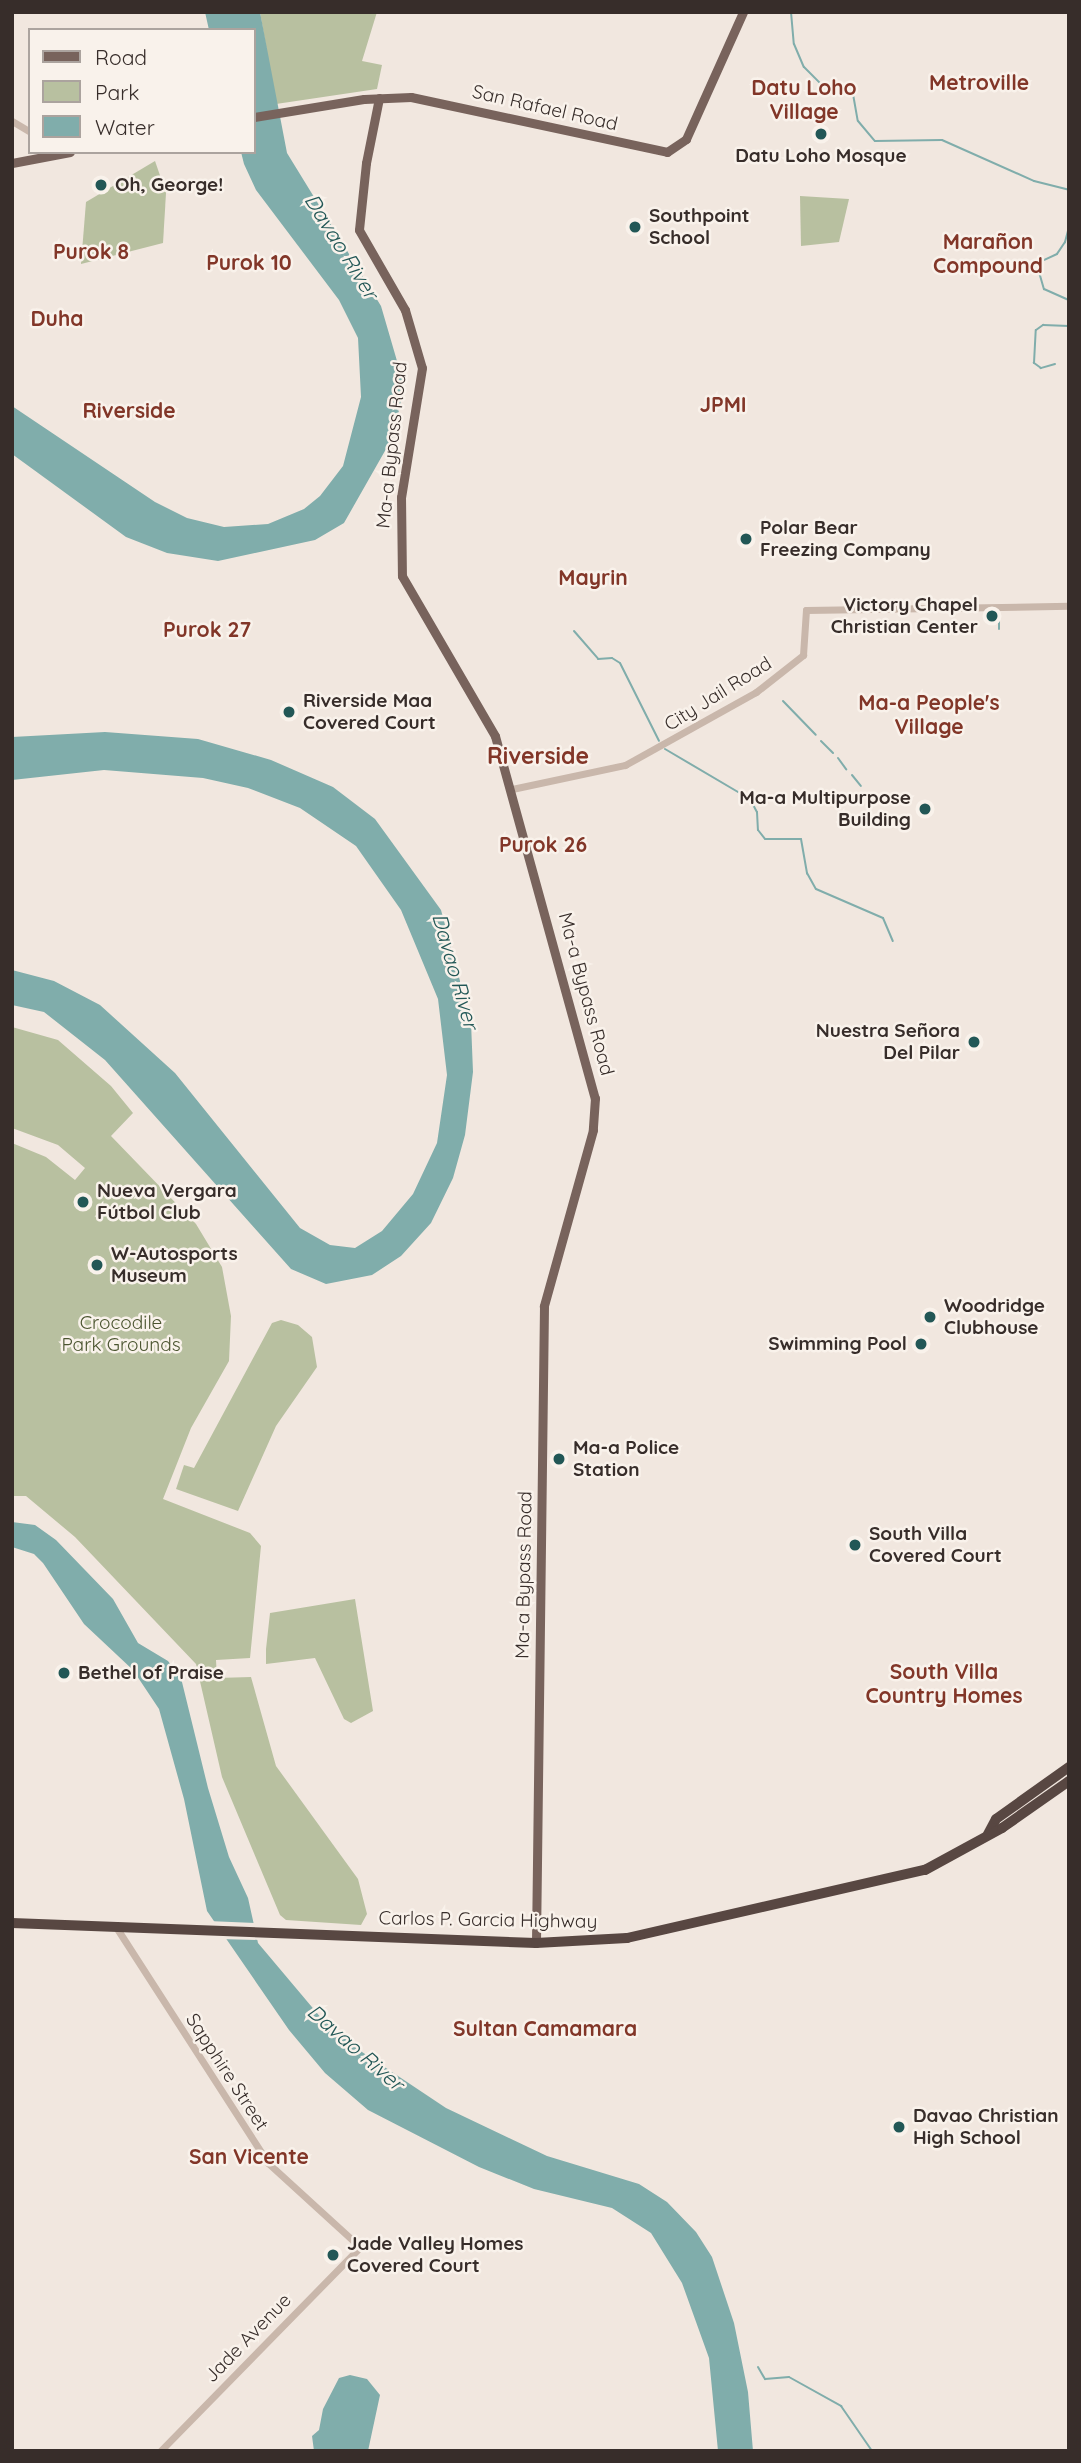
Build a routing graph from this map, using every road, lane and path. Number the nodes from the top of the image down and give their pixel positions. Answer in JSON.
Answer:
{"nodes":[{"id":1,"x":743,"y":12,"type":"edge"},
{"id":2,"x":379,"y":98,"type":"junction"},
{"id":3,"x":256,"y":117,"type":"edge"},
{"id":4,"x":12,"y":121,"type":"edge"},
{"id":5,"x":28,"y":131,"type":"edge"},
{"id":6,"x":58,"y":154,"type":"edge"},
{"id":7,"x":12,"y":163,"type":"edge"},
{"id":8,"x":1069,"y":606,"type":"edge"},
{"id":9,"x":512,"y":789,"type":"junction"},
{"id":10,"x":1069,"y":1767,"type":"edge"},
{"id":11,"x":1069,"y":1773,"type":"edge"},
{"id":12,"x":1069,"y":1780,"type":"edge"},
{"id":13,"x":1069,"y":1787,"type":"edge"},
{"id":14,"x":990,"y":1832,"type":"junction"},
{"id":15,"x":12,"y":1923,"type":"edge"},
{"id":16,"x":116,"y":1927,"type":"junction"},
{"id":17,"x":536,"y":1943,"type":"junction"},
{"id":18,"x":360,"y":2247,"type":"joint"},
{"id":19,"x":160,"y":2451,"type":"edge"}],
"edges":[{"from":1,"to":2,"type":"main road","name":"San Rafael Road"},
{"from":2,"to":3,"type":"main road","name":"San Rafael Road"},
{"from":2,"to":9,"type":"main road","name":"Ma-a Bypass Road"},
{"from":4,"to":5,"type":"street"},
{"from":6,"to":7,"type":"main road"},
{"from":8,"to":9,"type":"street","name":"City Jail Road"},
{"from":9,"to":17,"type":"main road","name":"Ma-a Bypass Road"},
{"from":10,"to":14,"type":"highway","name":"Carlos P. Garcia Highway"},
{"from":11,"to":14,"type":"highway","name":"Carlos P. Garcia Highway"},
{"from":12,"to":14,"type":"highway","name":"Carlos P. Garcia Highway"},
{"from":13,"to":14,"type":"highway","name":"Carlos P. Garcia Highway"},
{"from":14,"to":17,"type":"highway","name":"Carlos P. Garcia Highway"},
{"from":15,"to":16,"type":"highway","name":"Carlos P. Garcia Highway"},
{"from":16,"to":17,"type":"highway","name":"Carlos P. Garcia Highway"},
{"from":16,"to":18,"type":"street","name":"Sapphire Street"},
{"from":18,"to":19,"type":"street","name":"Jade Avenue"}]}
